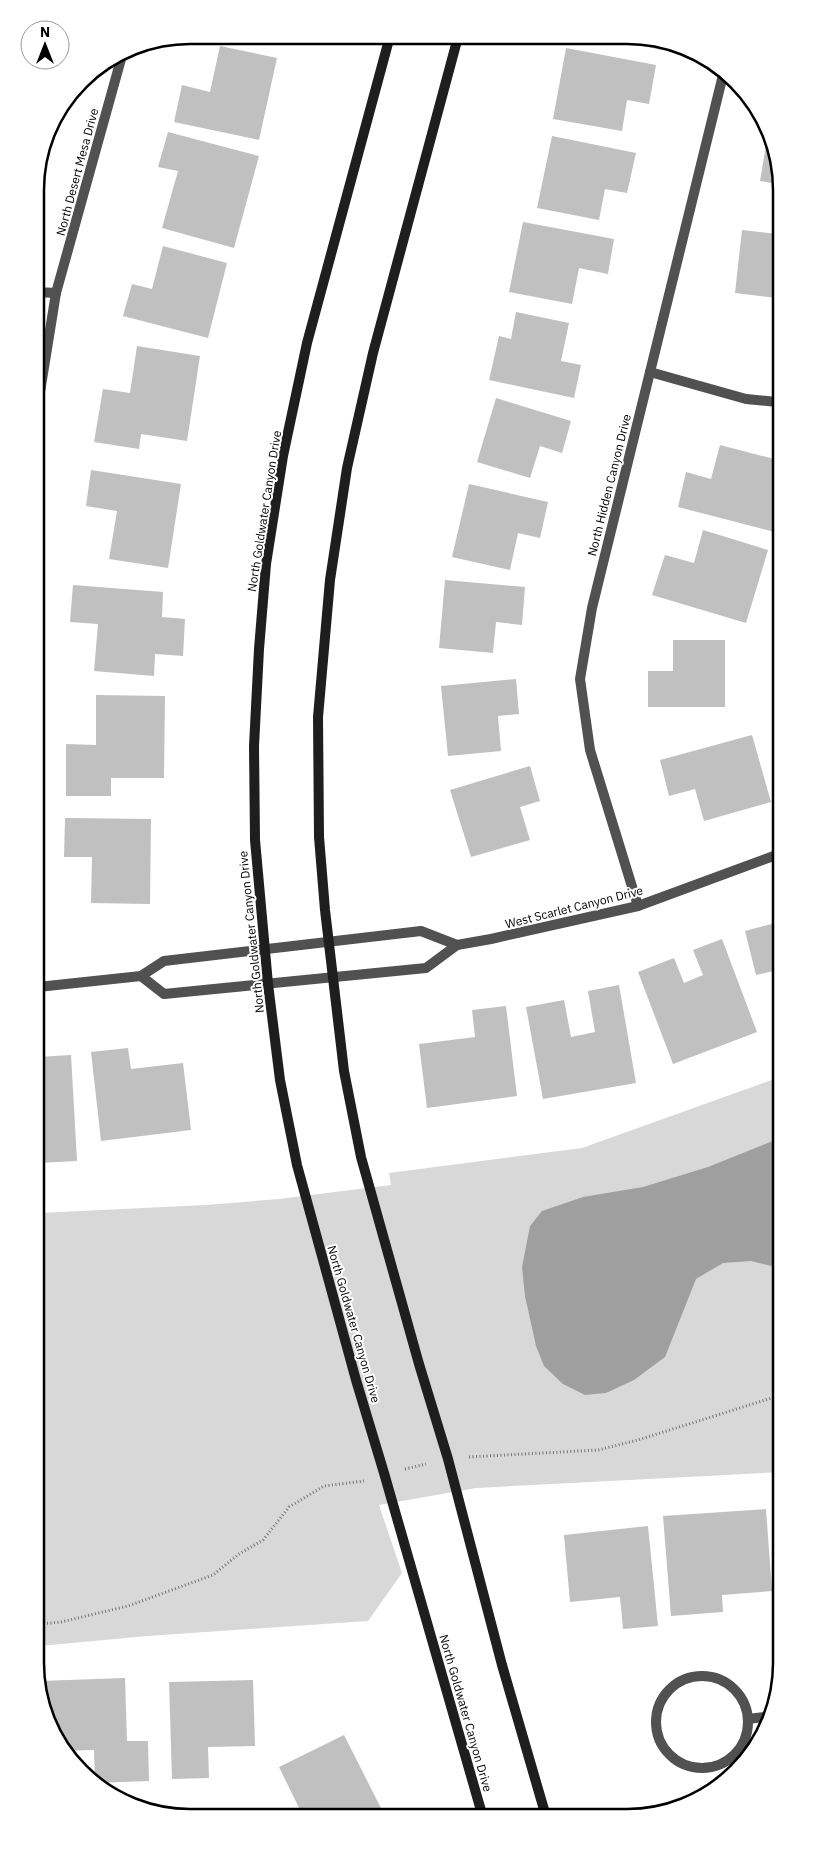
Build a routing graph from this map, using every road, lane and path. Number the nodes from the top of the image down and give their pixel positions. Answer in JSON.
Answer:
{"nodes":[{"id":1,"x":388,"y":44,"type":"edge"},
{"id":2,"x":456,"y":44,"type":"edge"},
{"id":3,"x":120,"y":62,"type":"edge"},
{"id":4,"x":722,"y":79,"type":"edge"},
{"id":5,"x":44,"y":292,"type":"edge"},
{"id":6,"x":56,"y":293,"type":"junction"},
{"id":7,"x":44,"y":367,"type":"edge"},
{"id":8,"x":650,"y":372,"type":"junction"},
{"id":9,"x":773,"y":402,"type":"edge"},
{"id":10,"x":773,"y":856,"type":"edge"},
{"id":11,"x":638,"y":906,"type":"junction"},
{"id":12,"x":329,"y":942,"type":"junction"},
{"id":13,"x":457,"y":945,"type":"junction"},
{"id":14,"x":264,"y":949,"type":"junction"},
{"id":15,"x":141,"y":976,"type":"junction"},
{"id":16,"x":332,"y":979,"type":"junction"},
{"id":17,"x":268,"y":984,"type":"junction"},
{"id":18,"x":44,"y":986,"type":"edge"},
{"id":19,"x":773,"y":1398,"type":"edge"},
{"id":20,"x":448,"y":1459,"type":"junction"},
{"id":21,"x":384,"y":1473,"type":"junction"},
{"id":22,"x":44,"y":1624,"type":"edge"},
{"id":23,"x":763,"y":1717,"type":"edge"},
{"id":24,"x":748,"y":1719,"type":"junction"},
{"id":25,"x":481,"y":1809,"type":"edge"},
{"id":26,"x":544,"y":1809,"type":"edge"}],
"edges":[{"from":1,"to":14,"type":"street","name":"North Goldwater Canyon Drive"},
{"from":2,"to":12,"type":"street"},
{"from":3,"to":6,"type":"street","name":"North Desert Mesa Drive"},
{"from":4,"to":8,"type":"street","name":"North Hidden Canyon Drive"},
{"from":5,"to":6,"type":"street"},
{"from":6,"to":7,"type":"street","name":"North Desert Mesa Drive"},
{"from":8,"to":9,"type":"street"},
{"from":8,"to":11,"type":"street","name":"North Hidden Canyon Drive"},
{"from":10,"to":11,"type":"street","name":"West Scarlet Canyon Drive"},
{"from":11,"to":13,"type":"street","name":"West Scarlet Canyon Drive"},
{"from":12,"to":13,"type":"street"},
{"from":12,"to":14,"type":"street"},
{"from":12,"to":16,"type":"street"},
{"from":13,"to":16,"type":"street","name":"West Scarlet Canyon Drive"},
{"from":14,"to":15,"type":"street"},
{"from":14,"to":17,"type":"street","name":"North Goldwater Canyon Drive"},
{"from":15,"to":17,"type":"street","name":"West Scarlet Canyon Drive"},
{"from":15,"to":18,"type":"street"},
{"from":16,"to":17,"type":"street","name":"West Scarlet Canyon Drive"},
{"from":16,"to":20,"type":"street"},
{"from":17,"to":21,"type":"street","name":"North Goldwater Canyon Drive"},
{"from":19,"to":20,"type":"path"},
{"from":20,"to":21,"type":"path"},
{"from":20,"to":26,"type":"street"},
{"from":21,"to":22,"type":"path"},
{"from":21,"to":25,"type":"street","name":"North Goldwater Canyon Drive"},
{"from":23,"to":24,"type":"street"},
{"from":24,"to":24,"type":"street"}]}
